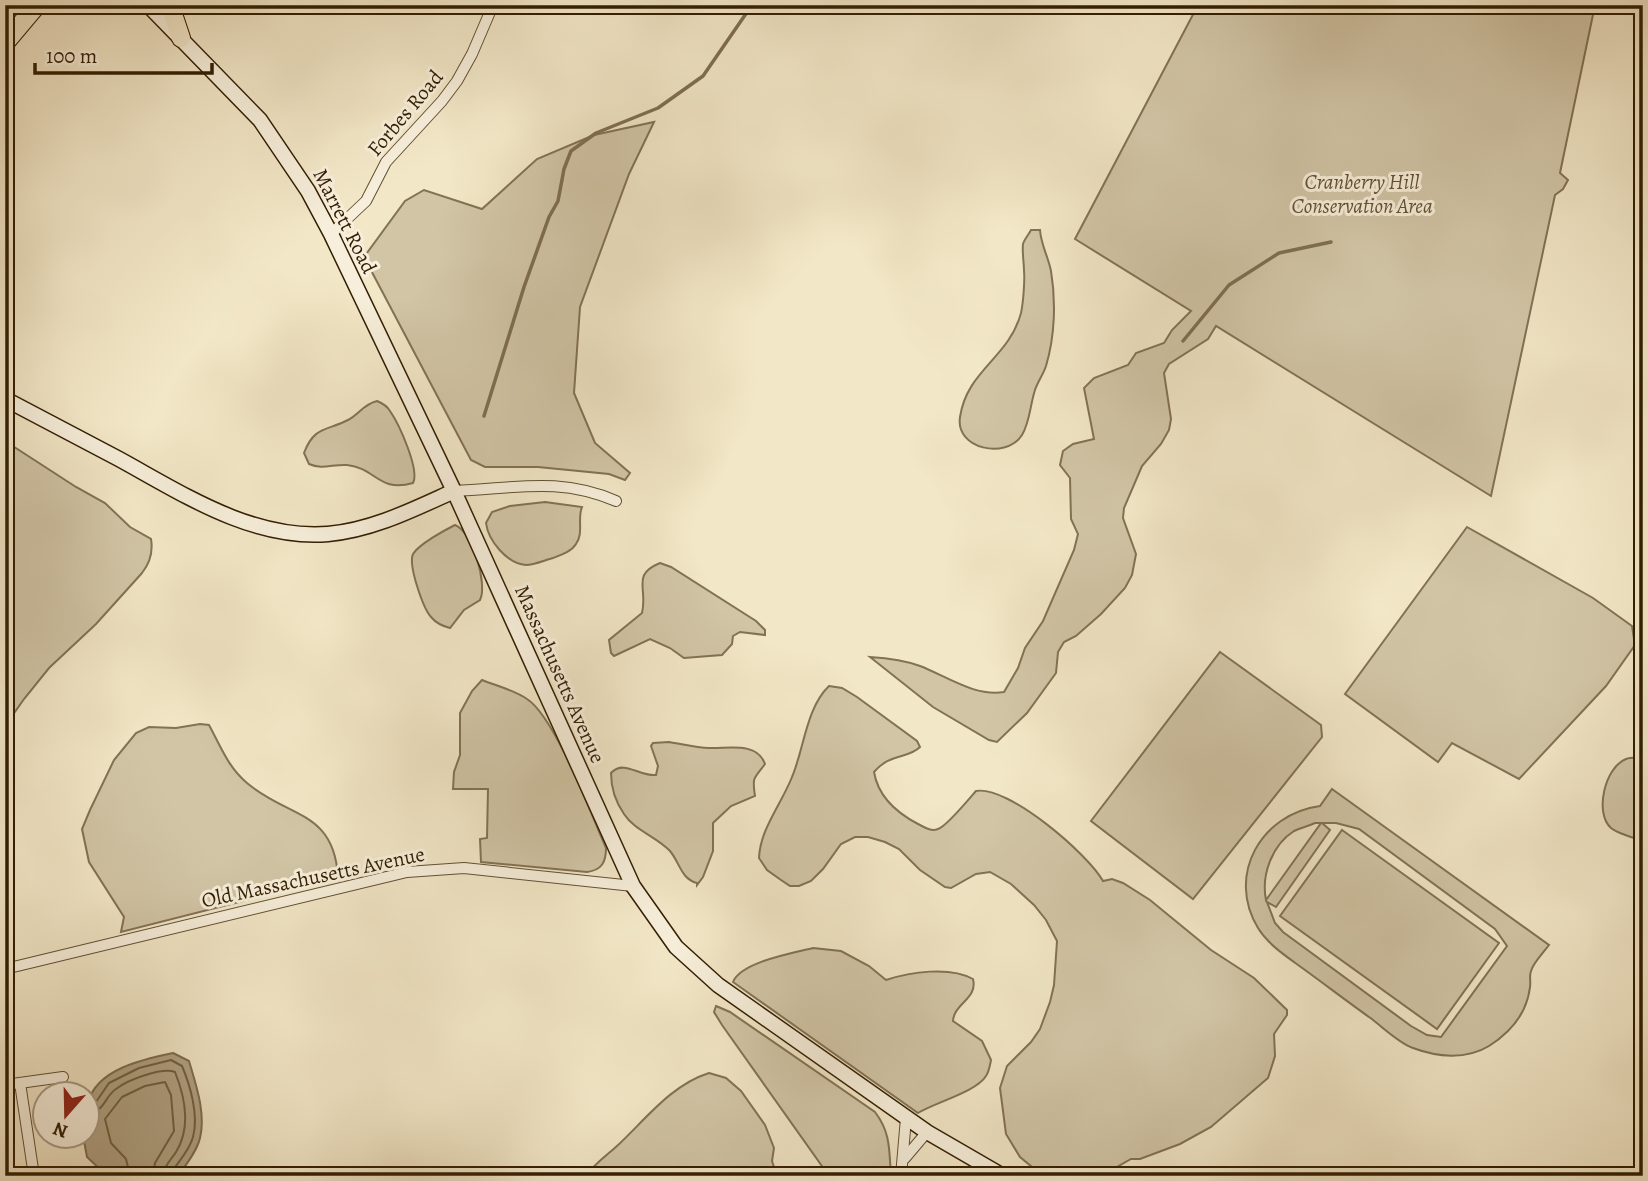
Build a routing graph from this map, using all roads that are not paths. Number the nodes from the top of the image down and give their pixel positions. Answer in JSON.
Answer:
{"nodes":[{"id":1,"x":37,"y":5,"type":"edge"},
{"id":2,"x":149,"y":5,"type":"edge"},
{"id":3,"x":170,"y":5,"type":"edge"},
{"id":4,"x":493,"y":5,"type":"edge"},
{"id":5,"x":181,"y":38,"type":"junction"},
{"id":6,"x":5,"y":43,"type":"edge"},
{"id":7,"x":331,"y":233,"type":"junction"},
{"id":8,"x":5,"y":399,"type":"edge"},
{"id":9,"x":454,"y":491,"type":"junction"},
{"id":10,"x":616,"y":501,"type":"dead end"},
{"id":11,"x":633,"y":886,"type":"junction"},
{"id":12,"x":5,"y":969,"type":"edge"},
{"id":13,"x":63,"y":1077,"type":"dead end"},
{"id":14,"x":20,"y":1083,"type":"junction"},
{"id":15,"x":5,"y":1085,"type":"edge"},
{"id":16,"x":906,"y":1118,"type":"junction"},
{"id":17,"x":927,"y":1132,"type":"junction"},
{"id":18,"x":905,"y":1158,"type":"junction"},
{"id":19,"x":34,"y":1176,"type":"edge"},
{"id":20,"x":901,"y":1176,"type":"edge"},
{"id":21,"x":1003,"y":1176,"type":"edge"}],
"edges":[{"from":1,"to":6,"type":"highway"},
{"from":2,"to":5,"type":"main road","name":"Marrett Road"},
{"from":3,"to":5,"type":"highway"},
{"from":4,"to":7,"type":"street","name":"Forbes Road"},
{"from":5,"to":7,"type":"main road","name":"Marrett Road"},
{"from":7,"to":9,"type":"main road","name":"Marrett Road"},
{"from":8,"to":9,"type":"main road"},
{"from":9,"to":10,"type":"street"},
{"from":9,"to":11,"type":"main road","name":"Massachusetts Avenue"},
{"from":11,"to":12,"type":"street","name":"Old Massachusetts Avenue"},
{"from":11,"to":16,"type":"main road","name":"Massachusetts Avenue"},
{"from":13,"to":14,"type":"street"},
{"from":14,"to":15,"type":"street"},
{"from":14,"to":19,"type":"street"},
{"from":16,"to":17,"type":"main road","name":"Massachusetts Avenue"},
{"from":16,"to":18,"type":"street"},
{"from":17,"to":18,"type":"street"},
{"from":17,"to":21,"type":"main road","name":"Massachusetts Avenue"},
{"from":18,"to":20,"type":"street"}]}
